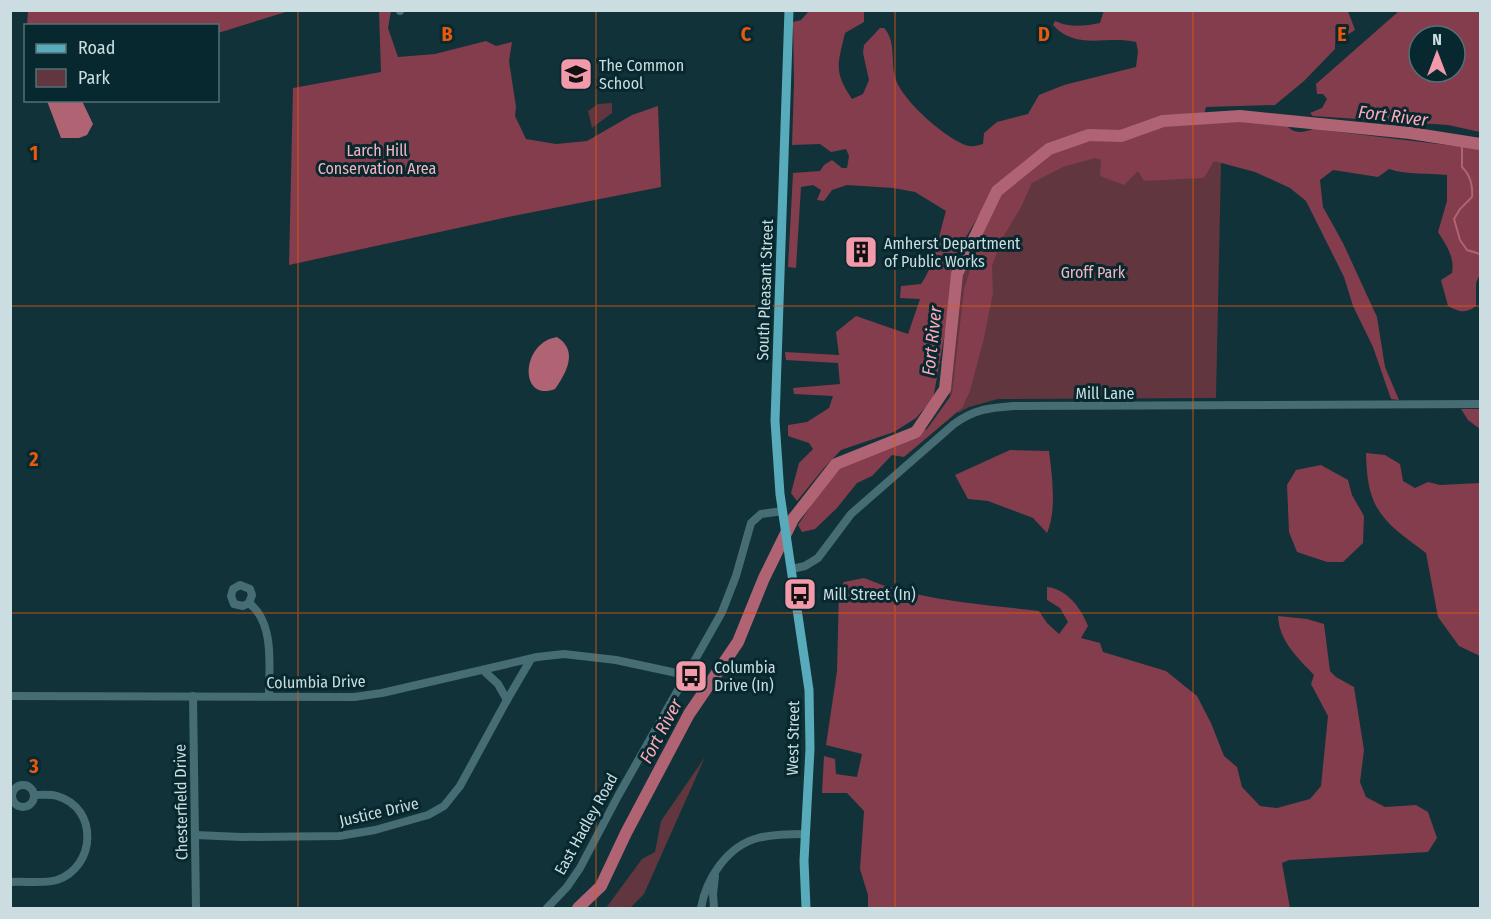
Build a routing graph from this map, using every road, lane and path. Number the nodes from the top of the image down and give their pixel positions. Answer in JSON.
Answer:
{"nodes":[{"id":1,"x":789,"y":10,"type":"edge"},
{"id":2,"x":1480,"y":404,"type":"edge"},
{"id":3,"x":783,"y":515,"type":"junction"},
{"id":4,"x":792,"y":569,"type":"junction"},
{"id":5,"x":249,"y":603,"type":"dead end"},
{"id":6,"x":531,"y":659,"type":"junction"},
{"id":7,"x":483,"y":670,"type":"junction"},
{"id":8,"x":686,"y":675,"type":"junction"},
{"id":9,"x":10,"y":696,"type":"edge"},
{"id":10,"x":193,"y":696,"type":"junction"},
{"id":11,"x":269,"y":696,"type":"junction"},
{"id":12,"x":507,"y":700,"type":"junction"},
{"id":13,"x":34,"y":795,"type":"dead end"},
{"id":14,"x":195,"y":834,"type":"junction"},
{"id":15,"x":805,"y":834,"type":"junction"},
{"id":16,"x":716,"y":871,"type":"junction"},
{"id":17,"x":10,"y":882,"type":"edge"},
{"id":18,"x":196,"y":909,"type":"edge"},
{"id":19,"x":547,"y":909,"type":"edge"},
{"id":20,"x":701,"y":909,"type":"edge"},
{"id":21,"x":714,"y":909,"type":"edge"},
{"id":22,"x":806,"y":909,"type":"edge"}],
"edges":[{"from":1,"to":3,"type":"main road","name":"South Pleasant Street"},
{"from":2,"to":4,"type":"street","name":"Mill Lane"},
{"from":3,"to":4,"type":"main road","name":"South Pleasant Street"},
{"from":3,"to":8,"type":"street","name":"East Hadley Road"},
{"from":4,"to":15,"type":"main road","name":"West Street"},
{"from":5,"to":11,"type":"street"},
{"from":6,"to":7,"type":"street","name":"Columbia Drive"},
{"from":6,"to":8,"type":"street","name":"Columbia Drive"},
{"from":6,"to":12,"type":"street","name":"Justice Drive"},
{"from":7,"to":11,"type":"street","name":"Columbia Drive"},
{"from":7,"to":12,"type":"street"},
{"from":8,"to":19,"type":"street","name":"East Hadley Road"},
{"from":9,"to":10,"type":"street","name":"Columbia Drive"},
{"from":10,"to":11,"type":"street","name":"Columbia Drive"},
{"from":10,"to":14,"type":"street","name":"Chesterfield Drive"},
{"from":12,"to":14,"type":"street","name":"Justice Drive"},
{"from":13,"to":17,"type":"street"},
{"from":14,"to":18,"type":"street","name":"Chesterfield Drive"},
{"from":15,"to":16,"type":"street"},
{"from":15,"to":22,"type":"main road","name":"West Street"},
{"from":16,"to":20,"type":"street"},
{"from":16,"to":21,"type":"street"}]}
